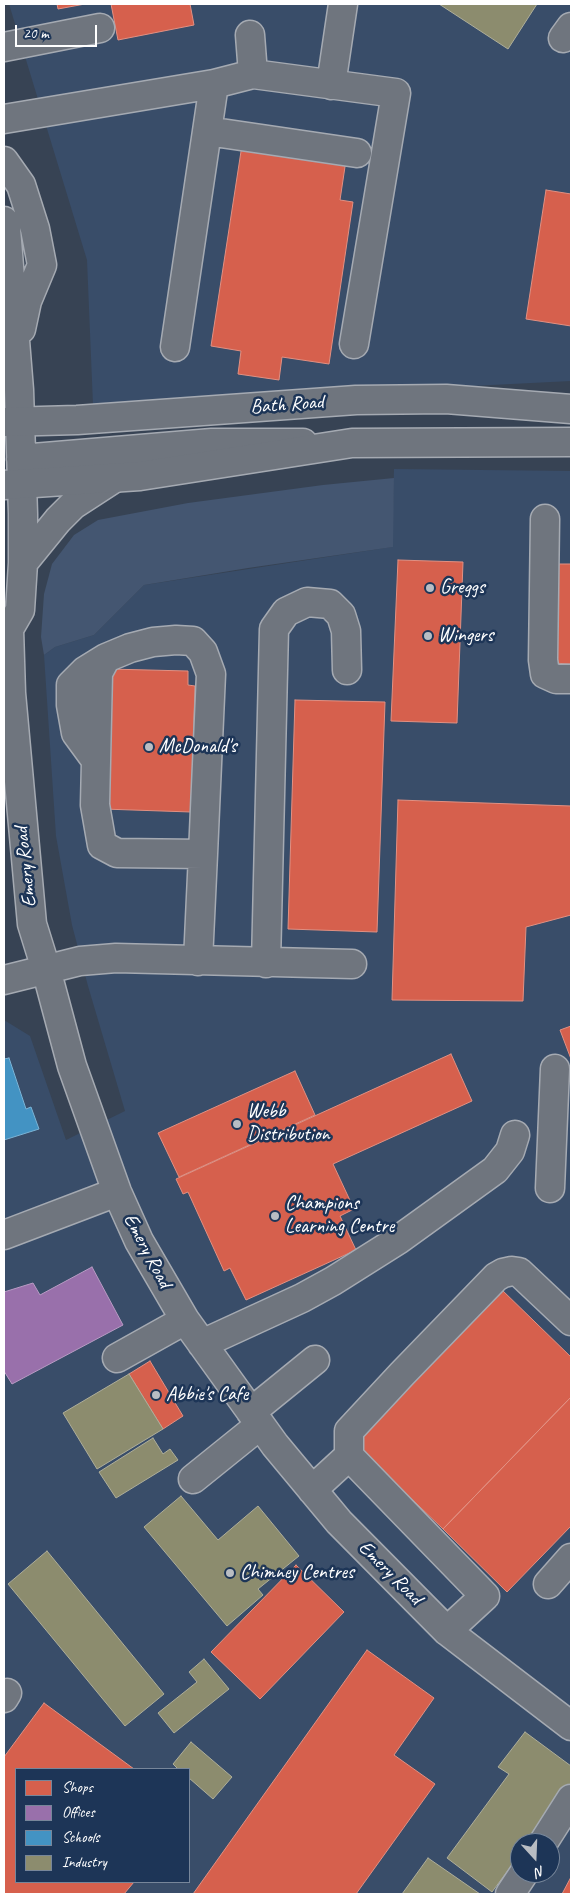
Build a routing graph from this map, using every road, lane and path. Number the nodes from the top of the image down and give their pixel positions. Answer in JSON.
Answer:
{"nodes":[{"id":1,"x":343,"y":4,"type":"edge"},
{"id":2,"x":100,"y":28,"type":"dead end"},
{"id":3,"x":250,"y":35,"type":"dead end"},
{"id":4,"x":4,"y":47,"type":"edge"},
{"id":5,"x":253,"y":74,"type":"junction"},
{"id":6,"x":214,"y":84,"type":"junction"},
{"id":7,"x":331,"y":85,"type":"junction"},
{"id":8,"x":4,"y":119,"type":"edge"},
{"id":9,"x":207,"y":131,"type":"junction"},
{"id":10,"x":357,"y":153,"type":"dead end"},
{"id":11,"x":4,"y":161,"type":"edge"},
{"id":12,"x":4,"y":221,"type":"edge"},
{"id":13,"x":354,"y":344,"type":"dead end"},
{"id":14,"x":175,"y":347,"type":"dead end"},
{"id":15,"x":16,"y":352,"type":"junction"},
{"id":16,"x":571,"y":409,"type":"edge"},
{"id":17,"x":571,"y":442,"type":"edge"},
{"id":18,"x":352,"y":443,"type":"junction"},
{"id":19,"x":11,"y":454,"type":"edge"},
{"id":20,"x":113,"y":479,"type":"junction"},
{"id":21,"x":545,"y":519,"type":"dead end"},
{"id":22,"x":23,"y":563,"type":"junction"},
{"id":23,"x":6,"y":626,"type":"edge"},
{"id":24,"x":347,"y":670,"type":"dead end"},
{"id":25,"x":571,"y":679,"type":"edge"},
{"id":26,"x":203,"y":854,"type":"junction"},
{"id":27,"x":198,"y":961,"type":"junction"},
{"id":28,"x":266,"y":963,"type":"junction"},
{"id":29,"x":352,"y":964,"type":"dead end"},
{"id":30,"x":46,"y":969,"type":"junction"},
{"id":31,"x":4,"y":980,"type":"edge"},
{"id":32,"x":555,"y":1069,"type":"dead end"},
{"id":33,"x":514,"y":1135,"type":"dead end"},
{"id":34,"x":550,"y":1188,"type":"dead end"},
{"id":35,"x":117,"y":1192,"type":"junction"},
{"id":36,"x":4,"y":1236,"type":"edge"},
{"id":37,"x":185,"y":1320,"type":"junction"},
{"id":38,"x":571,"y":1321,"type":"edge"},
{"id":39,"x":202,"y":1344,"type":"junction"},
{"id":40,"x":117,"y":1358,"type":"dead end"},
{"id":41,"x":315,"y":1360,"type":"dead end"},
{"id":42,"x":255,"y":1419,"type":"junction"},
{"id":43,"x":349,"y":1456,"type":"junction"},
{"id":44,"x":193,"y":1479,"type":"dead end"},
{"id":45,"x":312,"y":1490,"type":"junction"},
{"id":46,"x":571,"y":1558,"type":"edge"},
{"id":47,"x":548,"y":1584,"type":"dead end"},
{"id":48,"x":447,"y":1631,"type":"junction"},
{"id":49,"x":571,"y":1726,"type":"edge"},
{"id":50,"x":571,"y":1799,"type":"edge"},
{"id":51,"x":549,"y":1833,"type":"edge"},
{"id":52,"x":517,"y":1883,"type":"edge"},
{"id":53,"x":510,"y":1894,"type":"edge"}],
"edges":[{"from":1,"to":7,"type":"main road"},
{"from":2,"to":4,"type":"main road"},
{"from":3,"to":5,"type":"main road"},
{"from":5,"to":6,"type":"main road"},
{"from":5,"to":7,"type":"main road"},
{"from":6,"to":8,"type":"main road"},
{"from":6,"to":9,"type":"main road"},
{"from":7,"to":13,"type":"main road"},
{"from":9,"to":10,"type":"main road"},
{"from":9,"to":14,"type":"main road"},
{"from":11,"to":15,"type":"main road"},
{"from":12,"to":15,"type":"main road","name":"Emery Road"},
{"from":15,"to":19,"type":"main road","name":"Emery Road"},
{"from":16,"to":19,"type":"main road","name":"Bath Road"},
{"from":17,"to":18,"type":"main road","name":"Bath Road"},
{"from":18,"to":19,"type":"main road","name":"Bath Road"},
{"from":18,"to":20,"type":"main road","name":"Bath Road"},
{"from":19,"to":20,"type":"main road","name":"Bath Road"},
{"from":19,"to":22,"type":"main road","name":"Emery Road"},
{"from":20,"to":22,"type":"main road"},
{"from":21,"to":25,"type":"main road"},
{"from":22,"to":23,"type":"main road","name":"Emery Road"},
{"from":23,"to":30,"type":"main road","name":"Emery Road"},
{"from":24,"to":28,"type":"main road"},
{"from":26,"to":26,"type":"main road"},
{"from":26,"to":27,"type":"main road"},
{"from":27,"to":28,"type":"main road"},
{"from":27,"to":30,"type":"main road"},
{"from":28,"to":29,"type":"main road"},
{"from":30,"to":31,"type":"main road"},
{"from":30,"to":35,"type":"main road","name":"Emery Road"},
{"from":32,"to":34,"type":"main road"},
{"from":33,"to":39,"type":"main road"},
{"from":35,"to":36,"type":"main road"},
{"from":35,"to":37,"type":"main road","name":"Emery Road"},
{"from":37,"to":39,"type":"main road","name":"Emery Road"},
{"from":37,"to":40,"type":"main road"},
{"from":38,"to":43,"type":"main road"},
{"from":39,"to":42,"type":"main road","name":"Emery Road"},
{"from":41,"to":42,"type":"main road"},
{"from":42,"to":44,"type":"main road"},
{"from":42,"to":45,"type":"main road","name":"Emery Road"},
{"from":43,"to":45,"type":"main road"},
{"from":43,"to":48,"type":"main road"},
{"from":45,"to":48,"type":"main road","name":"Emery Road"},
{"from":46,"to":47,"type":"main road"},
{"from":48,"to":49,"type":"main road","name":"Emery Road"},
{"from":50,"to":51,"type":"main road"},
{"from":52,"to":53,"type":"main road"}]}
